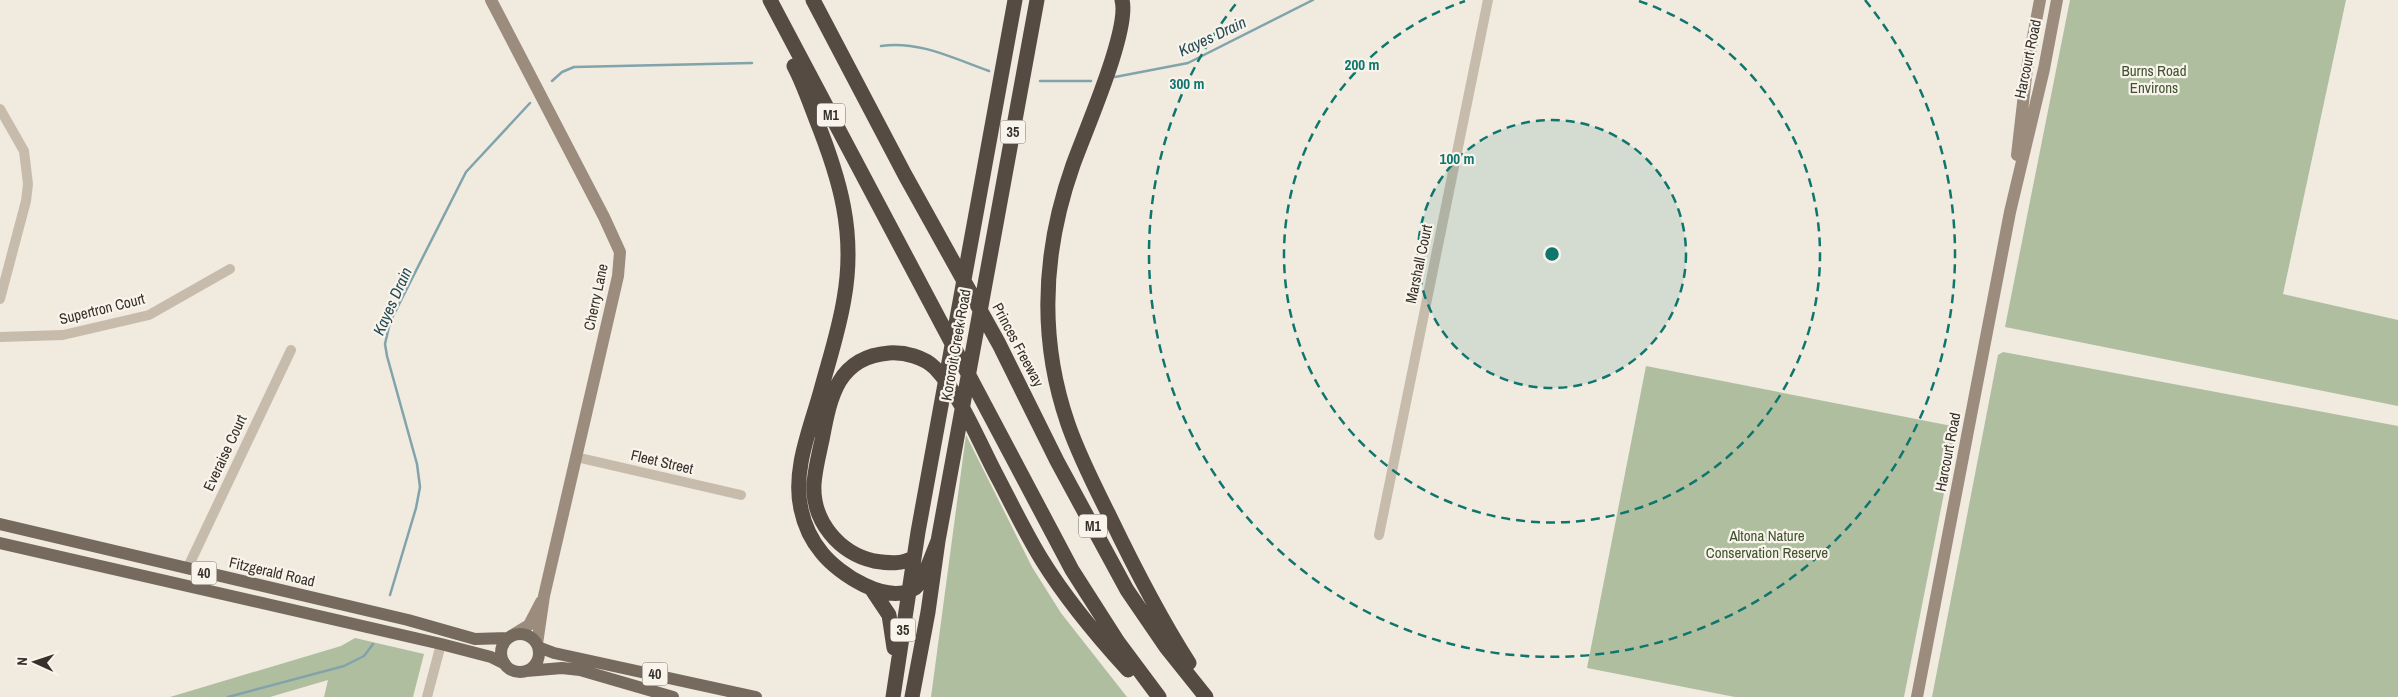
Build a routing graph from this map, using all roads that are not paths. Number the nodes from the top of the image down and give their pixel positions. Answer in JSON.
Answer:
{"nodes":[{"id":1,"x":491,"y":0,"type":"edge"},
{"id":2,"x":762,"y":0,"type":"edge"},
{"id":3,"x":770,"y":0,"type":"edge"},
{"id":4,"x":813,"y":0,"type":"edge"},
{"id":5,"x":1015,"y":0,"type":"edge"},
{"id":6,"x":1037,"y":0,"type":"edge"},
{"id":7,"x":1122,"y":0,"type":"edge"},
{"id":8,"x":1488,"y":0,"type":"edge"},
{"id":9,"x":2040,"y":0,"type":"edge"},
{"id":10,"x":2057,"y":0,"type":"edge"},
{"id":11,"x":0,"y":109,"type":"edge"},
{"id":12,"x":2010,"y":212,"type":"junction"},
{"id":13,"x":230,"y":269,"type":"dead end"},
{"id":14,"x":0,"y":299,"type":"edge"},
{"id":15,"x":0,"y":337,"type":"edge"},
{"id":16,"x":291,"y":350,"type":"dead end"},
{"id":17,"x":576,"y":457,"type":"junction"},
{"id":18,"x":741,"y":495,"type":"dead end"},
{"id":19,"x":0,"y":524,"type":"edge"},
{"id":20,"x":1379,"y":534,"type":"dead end"},
{"id":21,"x":938,"y":541,"type":"junction"},
{"id":22,"x":0,"y":543,"type":"edge"},
{"id":23,"x":914,"y":557,"type":"junction"},
{"id":24,"x":187,"y":569,"type":"junction"},
{"id":25,"x":871,"y":588,"type":"junction"},
{"id":26,"x":909,"y":590,"type":"junction"},
{"id":27,"x":544,"y":596,"type":"junction"},
{"id":28,"x":509,"y":637,"type":"junction"},
{"id":29,"x":441,"y":644,"type":"junction"},
{"id":30,"x":537,"y":646,"type":"junction"},
{"id":31,"x":505,"y":664,"type":"junction"},
{"id":32,"x":917,"y":667,"type":"junction"},
{"id":33,"x":896,"y":670,"type":"junction"},
{"id":34,"x":526,"y":671,"type":"junction"},
{"id":35,"x":427,"y":697,"type":"edge"},
{"id":36,"x":673,"y":697,"type":"edge"},
{"id":37,"x":756,"y":697,"type":"edge"},
{"id":38,"x":893,"y":697,"type":"edge"},
{"id":39,"x":912,"y":697,"type":"edge"},
{"id":40,"x":920,"y":697,"type":"edge"},
{"id":41,"x":1152,"y":697,"type":"edge"},
{"id":42,"x":1160,"y":697,"type":"edge"},
{"id":43,"x":1206,"y":697,"type":"edge"},
{"id":44,"x":1212,"y":697,"type":"edge"},
{"id":45,"x":1917,"y":697,"type":"edge"}],
"edges":[{"from":1,"to":17,"type":"street","name":"Cherry Lane"},
{"from":2,"to":25,"type":"highway"},
{"from":3,"to":42,"type":"highway","number":"M1"},
{"from":4,"to":43,"type":"highway","name":"Princes Freeway","number":"M1"},
{"from":5,"to":23,"type":"highway","name":"Kororoit Creek Road","number":"35"},
{"from":6,"to":21,"type":"highway","name":"Kororoit Creek Road","number":"35"},
{"from":7,"to":44,"type":"highway"},
{"from":8,"to":20,"type":"street","name":"Marshall Court"},
{"from":9,"to":12,"type":"street","name":"Harcourt Road"},
{"from":10,"to":12,"type":"street","name":"Harcourt Road"},
{"from":11,"to":14,"type":"street"},
{"from":12,"to":45,"type":"street","name":"Harcourt Road"},
{"from":13,"to":15,"type":"street","name":"Supertron Court"},
{"from":16,"to":24,"type":"street","name":"Everaise Court"},
{"from":17,"to":18,"type":"street","name":"Fleet Street"},
{"from":17,"to":27,"type":"street","name":"Cherry Lane"},
{"from":19,"to":24,"type":"main road","name":"Fitzgerald Road","number":"40"},
{"from":21,"to":26,"type":"highway"},
{"from":21,"to":32,"type":"highway","name":"Kororoit Creek Road","number":"35"},
{"from":22,"to":29,"type":"main road","number":"40"},
{"from":23,"to":26,"type":"highway","name":"Kororoit Creek Road","number":"35"},
{"from":23,"to":41,"type":"highway"},
{"from":24,"to":28,"type":"main road","name":"Fitzgerald Road","number":"40"},
{"from":25,"to":26,"type":"highway"},
{"from":25,"to":33,"type":"highway"},
{"from":26,"to":33,"type":"highway","name":"Kororoit Creek Road","number":"35"},
{"from":27,"to":28,"type":"street","name":"Cherry Lane"},
{"from":27,"to":30,"type":"street","name":"Cherry Lane"},
{"from":28,"to":30,"type":"main road","number":"40"},
{"from":28,"to":31,"type":"main road"},
{"from":29,"to":31,"type":"main road","number":"40"},
{"from":29,"to":35,"type":"street"},
{"from":30,"to":34,"type":"main road"},
{"from":30,"to":37,"type":"main road","number":"40"},
{"from":31,"to":34,"type":"main road","number":"40"},
{"from":32,"to":39,"type":"highway","name":"Kororoit Creek Road","number":"35"},
{"from":32,"to":40,"type":"street"},
{"from":33,"to":38,"type":"highway","name":"Kororoit Creek Road","number":"35"},
{"from":34,"to":36,"type":"main road","number":"40"}]}
